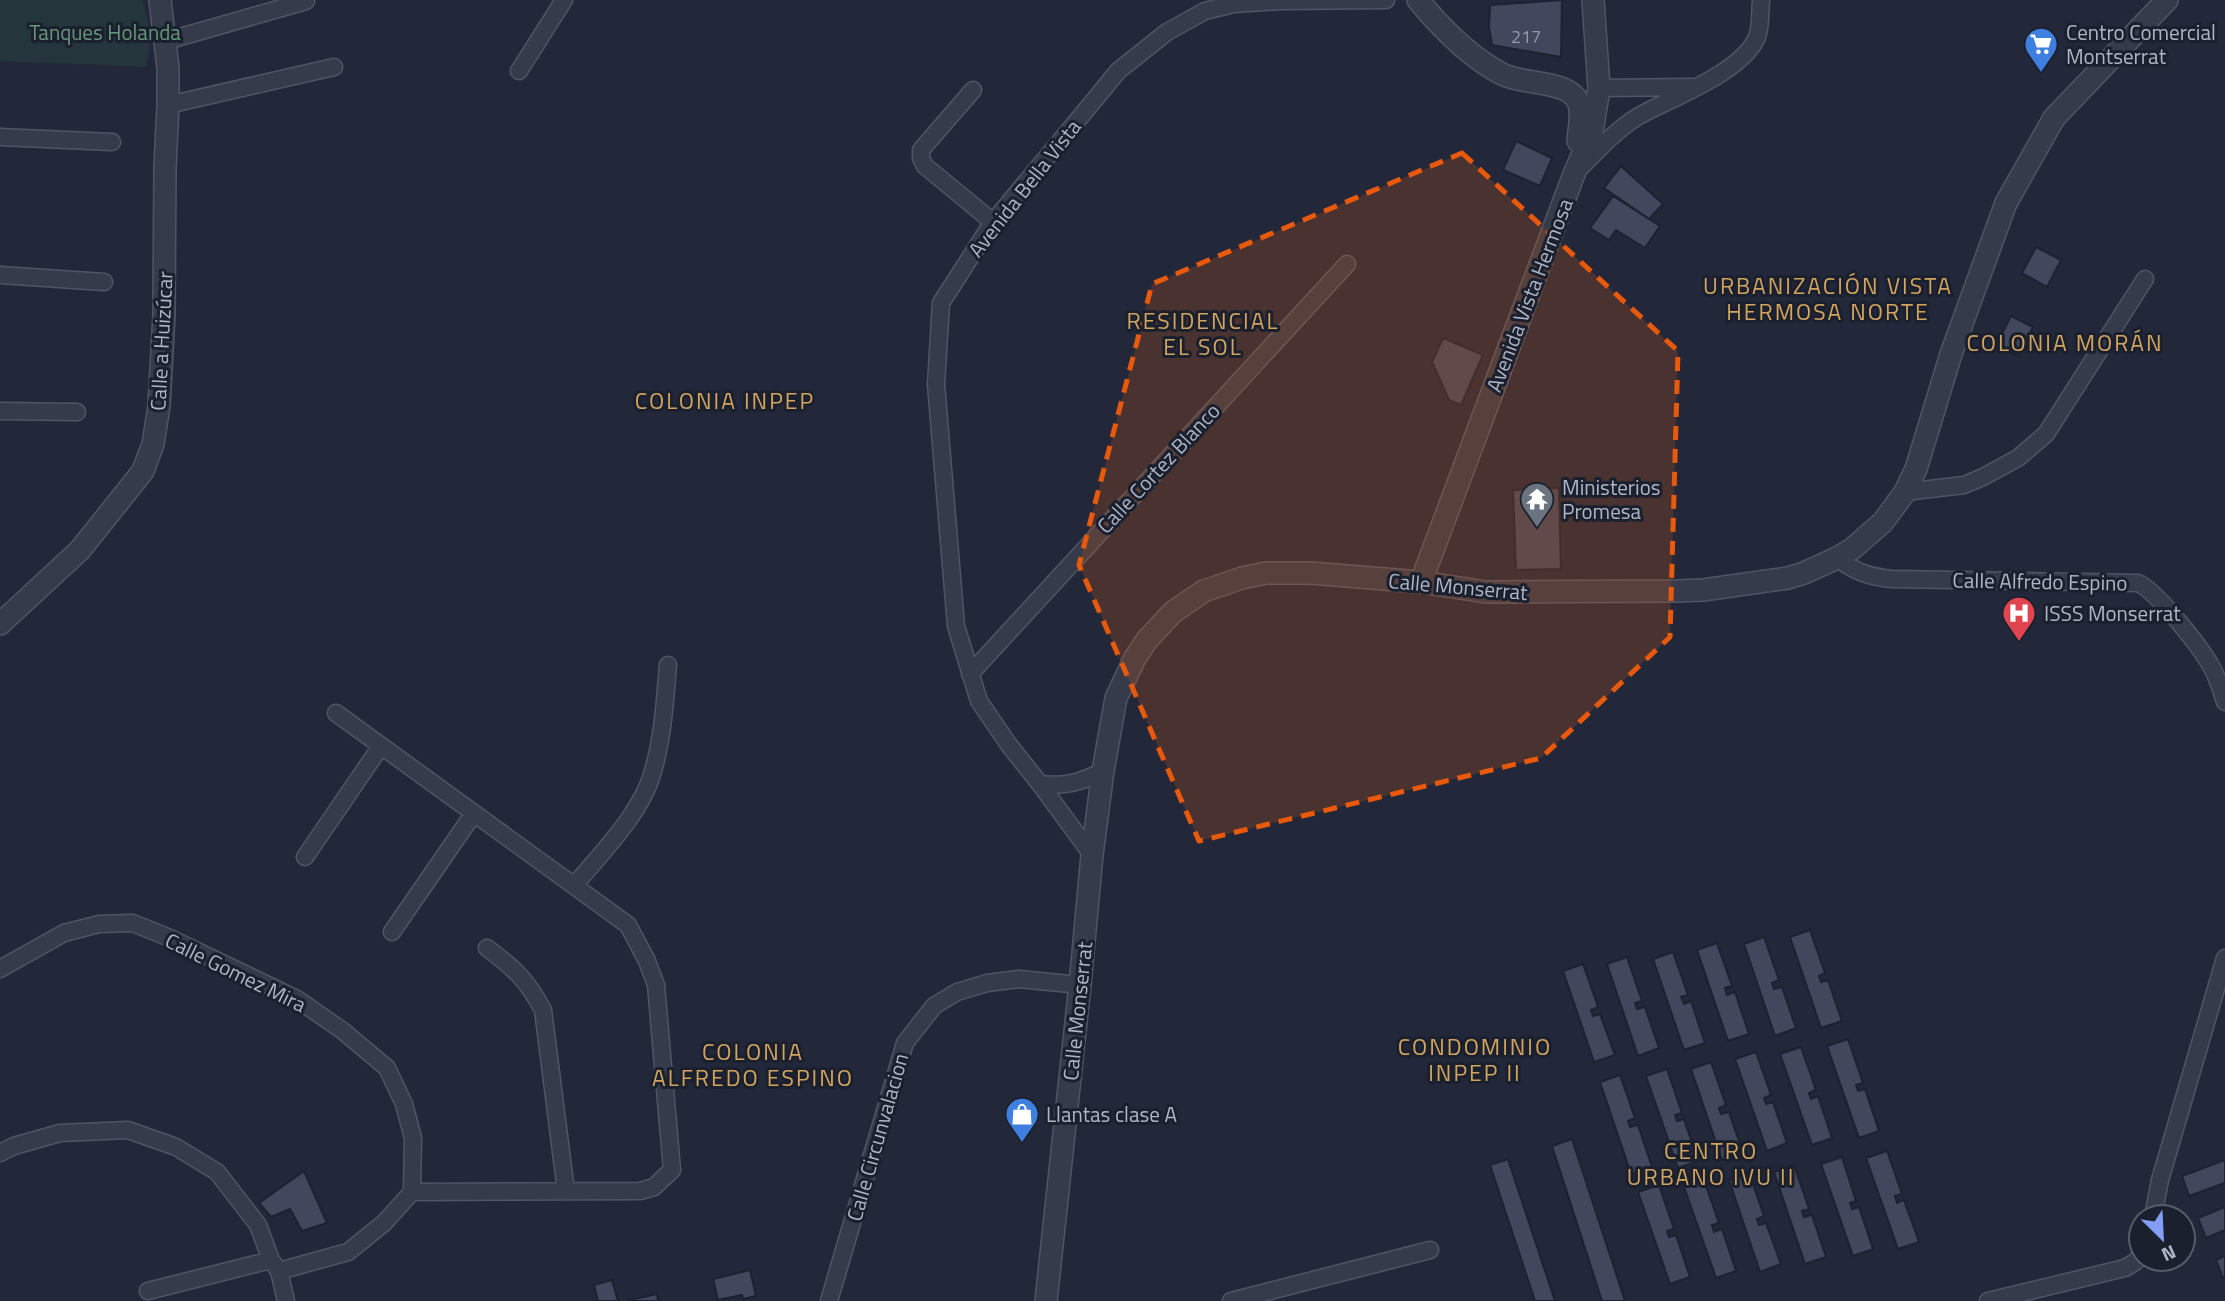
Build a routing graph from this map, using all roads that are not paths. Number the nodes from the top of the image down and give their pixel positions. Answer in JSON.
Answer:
{"nodes":[{"id":1,"x":160,"y":0,"type":"edge"},
{"id":2,"x":564,"y":0,"type":"edge"},
{"id":3,"x":1386,"y":0,"type":"edge"},
{"id":4,"x":1418,"y":0,"type":"edge"},
{"id":5,"x":1761,"y":0,"type":"edge"},
{"id":6,"x":2167,"y":0,"type":"edge"},
{"id":7,"x":306,"y":1,"type":"edge"},
{"id":8,"x":1593,"y":7,"type":"edge"},
{"id":9,"x":166,"y":41,"type":"junction"},
{"id":10,"x":334,"y":67,"type":"dead end"},
{"id":11,"x":519,"y":71,"type":"dead end"},
{"id":12,"x":1694,"y":87,"type":"junction"},
{"id":13,"x":1599,"y":88,"type":"junction"},
{"id":14,"x":1564,"y":89,"type":"junction"},
{"id":15,"x":973,"y":90,"type":"dead end"},
{"id":16,"x":169,"y":105,"type":"junction"},
{"id":17,"x":0,"y":137,"type":"edge"},
{"id":18,"x":112,"y":142,"type":"dead end"},
{"id":19,"x":1574,"y":174,"type":"junction"},
{"id":20,"x":993,"y":222,"type":"junction"},
{"id":21,"x":1347,"y":264,"type":"dead end"},
{"id":22,"x":0,"y":275,"type":"edge"},
{"id":23,"x":2145,"y":279,"type":"dead end"},
{"id":24,"x":104,"y":282,"type":"dead end"},
{"id":25,"x":0,"y":411,"type":"edge"},
{"id":26,"x":77,"y":412,"type":"dead end"},
{"id":27,"x":1905,"y":492,"type":"junction"},
{"id":28,"x":1837,"y":558,"type":"junction"},
{"id":29,"x":1421,"y":582,"type":"junction"},
{"id":30,"x":0,"y":624,"type":"edge"},
{"id":31,"x":668,"y":665,"type":"dead end"},
{"id":32,"x":970,"y":674,"type":"junction"},
{"id":33,"x":2225,"y":702,"type":"edge"},
{"id":34,"x":336,"y":713,"type":"dead end"},
{"id":35,"x":381,"y":746,"type":"junction"},
{"id":36,"x":1103,"y":771,"type":"junction"},
{"id":37,"x":1040,"y":784,"type":"junction"},
{"id":38,"x":474,"y":813,"type":"junction"},
{"id":39,"x":1092,"y":855,"type":"junction"},
{"id":40,"x":305,"y":857,"type":"dead end"},
{"id":41,"x":574,"y":886,"type":"junction"},
{"id":42,"x":392,"y":932,"type":"dead end"},
{"id":43,"x":487,"y":948,"type":"dead end"},
{"id":44,"x":2225,"y":957,"type":"edge"},
{"id":45,"x":0,"y":969,"type":"edge"},
{"id":46,"x":1080,"y":985,"type":"junction"},
{"id":47,"x":0,"y":1153,"type":"edge"},
{"id":48,"x":566,"y":1191,"type":"junction"},
{"id":49,"x":412,"y":1192,"type":"junction"},
{"id":50,"x":2156,"y":1203,"type":"edge"},
{"id":51,"x":1430,"y":1250,"type":"dead end"},
{"id":52,"x":275,"y":1266,"type":"junction"},
{"id":53,"x":2127,"y":1266,"type":"edge"},
{"id":54,"x":148,"y":1291,"type":"dead end"},
{"id":55,"x":286,"y":1301,"type":"edge"},
{"id":56,"x":829,"y":1301,"type":"edge"},
{"id":57,"x":1046,"y":1301,"type":"edge"},
{"id":58,"x":1231,"y":1301,"type":"edge"},
{"id":59,"x":1988,"y":1301,"type":"edge"}],
"edges":[{"from":1,"to":9,"type":"street","name":"Calle a Huizúcar"},
{"from":2,"to":11,"type":"street"},
{"from":3,"to":20,"type":"street","name":"Avenida Bella Vista"},
{"from":4,"to":14,"type":"street"},
{"from":5,"to":12,"type":"street"},
{"from":6,"to":27,"type":"street","name":"Calle Monserrat"},
{"from":7,"to":9,"type":"street"},
{"from":8,"to":13,"type":"street","name":"Avenida Vista Hermosa"},
{"from":8,"to":14,"type":"street"},
{"from":9,"to":16,"type":"street","name":"Calle a Huizúcar"},
{"from":10,"to":16,"type":"street"},
{"from":12,"to":13,"type":"street"},
{"from":12,"to":19,"type":"street"},
{"from":13,"to":19,"type":"street","name":"Avenida Vista Hermosa"},
{"from":14,"to":19,"type":"street"},
{"from":15,"to":20,"type":"street"},
{"from":16,"to":30,"type":"street","name":"Calle a Huizúcar"},
{"from":17,"to":18,"type":"street"},
{"from":19,"to":29,"type":"street","name":"Avenida Vista Hermosa"},
{"from":20,"to":32,"type":"street","name":"Avenida Bella Vista"},
{"from":21,"to":32,"type":"street","name":"Calle Cortez Blanco"},
{"from":22,"to":24,"type":"street"},
{"from":23,"to":27,"type":"street"},
{"from":25,"to":26,"type":"street"},
{"from":27,"to":28,"type":"street","name":"Calle Monserrat"},
{"from":28,"to":29,"type":"street","name":"Calle Monserrat"},
{"from":28,"to":33,"type":"street","name":"Calle Alfredo Espino"},
{"from":29,"to":36,"type":"street","name":"Calle Monserrat"},
{"from":31,"to":41,"type":"street"},
{"from":32,"to":37,"type":"street","name":"Avenida Bella Vista"},
{"from":34,"to":35,"type":"street"},
{"from":35,"to":38,"type":"street"},
{"from":35,"to":40,"type":"street"},
{"from":36,"to":37,"type":"street"},
{"from":36,"to":39,"type":"street","name":"Calle Monserrat"},
{"from":37,"to":39,"type":"street","name":"Avenida Bella Vista"},
{"from":38,"to":41,"type":"street"},
{"from":38,"to":42,"type":"street"},
{"from":39,"to":46,"type":"street","name":"Calle Monserrat"},
{"from":41,"to":48,"type":"street"},
{"from":43,"to":48,"type":"street"},
{"from":44,"to":50,"type":"street"},
{"from":45,"to":49,"type":"street","name":"Calle Gomez Mira"},
{"from":46,"to":56,"type":"street","name":"Calle Circunvalacion"},
{"from":46,"to":57,"type":"street","name":"Calle Monserrat"},
{"from":47,"to":52,"type":"street"},
{"from":48,"to":49,"type":"street"},
{"from":49,"to":52,"type":"street"},
{"from":51,"to":58,"type":"street"},
{"from":52,"to":54,"type":"street"},
{"from":52,"to":55,"type":"street"},
{"from":53,"to":59,"type":"street"}]}
